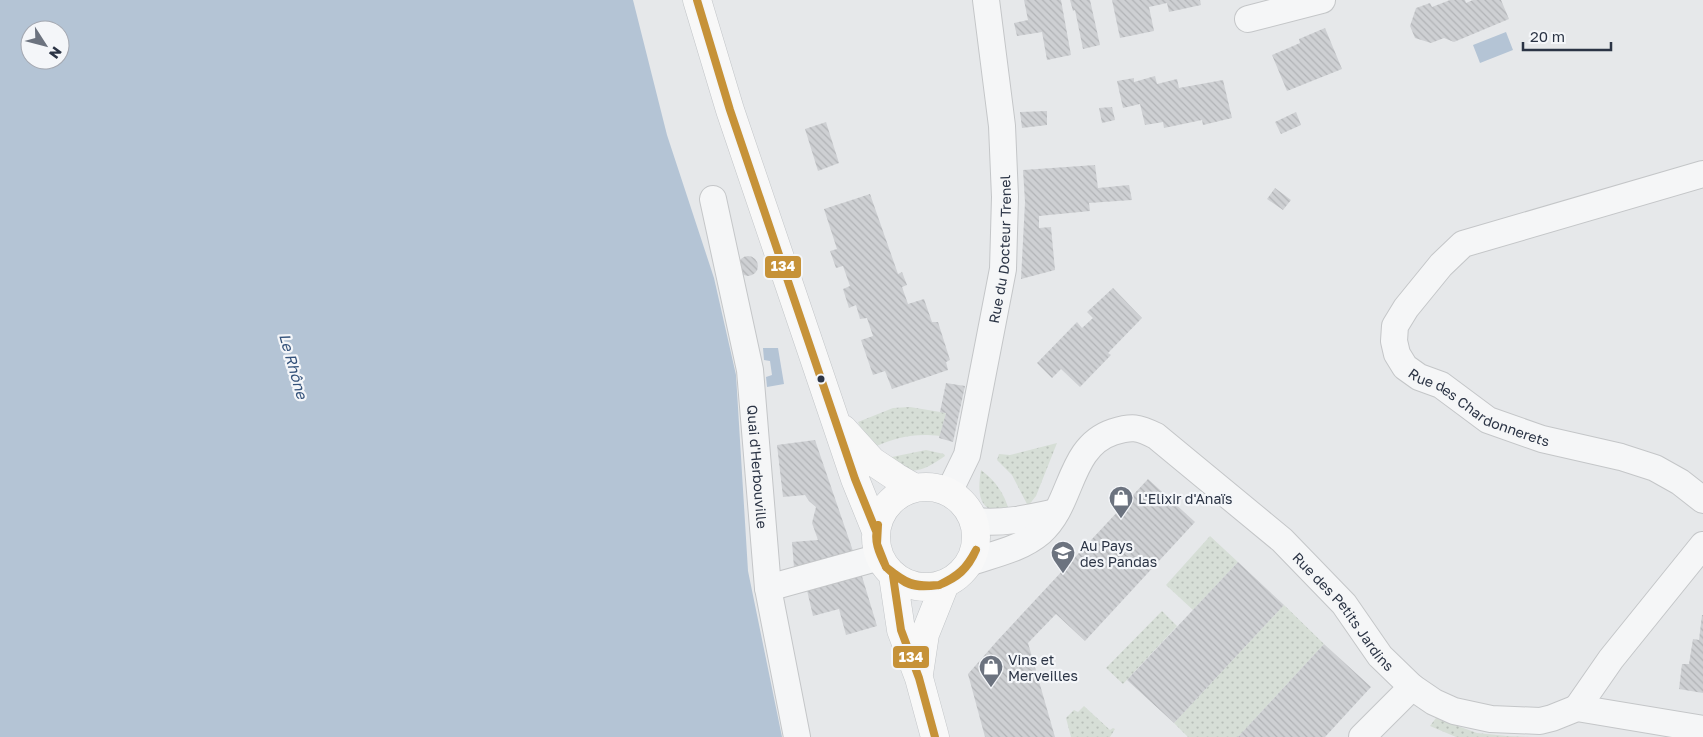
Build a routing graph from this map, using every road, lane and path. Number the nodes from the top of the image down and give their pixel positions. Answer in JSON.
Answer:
{"nodes":[{"id":1,"x":697,"y":0,"type":"edge"},
{"id":2,"x":986,"y":0,"type":"edge"},
{"id":3,"x":1322,"y":0,"type":"edge"},
{"id":4,"x":1248,"y":19,"type":"dead end"},
{"id":5,"x":1703,"y":174,"type":"edge"},
{"id":6,"x":713,"y":199,"type":"dead end"},
{"id":7,"x":837,"y":424,"type":"junction"},
{"id":8,"x":915,"y":488,"type":"junction"},
{"id":9,"x":949,"y":492,"type":"junction"},
{"id":10,"x":1703,"y":500,"type":"edge"},
{"id":11,"x":1056,"y":512,"type":"junction"},
{"id":12,"x":975,"y":521,"type":"junction"},
{"id":13,"x":1703,"y":545,"type":"edge"},
{"id":14,"x":883,"y":555,"type":"junction"},
{"id":15,"x":971,"y":562,"type":"junction"},
{"id":16,"x":944,"y":584,"type":"junction"},
{"id":17,"x":768,"y":588,"type":"junction"},
{"id":18,"x":919,"y":678,"type":"junction"},
{"id":19,"x":1412,"y":687,"type":"junction"},
{"id":20,"x":1577,"y":708,"type":"junction"},
{"id":21,"x":1703,"y":730,"type":"edge"},
{"id":22,"x":797,"y":737,"type":"edge"},
{"id":23,"x":935,"y":737,"type":"edge"},
{"id":24,"x":1362,"y":737,"type":"edge"}],
"edges":[{"from":1,"to":7,"type":"main road"},
{"from":2,"to":9,"type":"street","name":"Rue du Docteur Trenel"},
{"from":3,"to":4,"type":"street"},
{"from":5,"to":10,"type":"street","name":"Rue des Chardonnerets"},
{"from":6,"to":17,"type":"street","name":"Quai d'Herbouville"},
{"from":7,"to":8,"type":"main road"},
{"from":7,"to":14,"type":"main road"},
{"from":8,"to":9,"type":"main road"},
{"from":8,"to":14,"type":"main road"},
{"from":9,"to":12,"type":"main road"},
{"from":11,"to":12,"type":"street"},
{"from":11,"to":15,"type":"street","name":"Rue des Petits Jardins"},
{"from":11,"to":19,"type":"street","name":"Rue des Petits Jardins"},
{"from":12,"to":15,"type":"main road"},
{"from":13,"to":20,"type":"street"},
{"from":14,"to":16,"type":"main road"},
{"from":14,"to":17,"type":"street"},
{"from":14,"to":18,"type":"main road"},
{"from":15,"to":16,"type":"main road"},
{"from":16,"to":18,"type":"main road"},
{"from":17,"to":22,"type":"street","name":"Quai d'Herbouville"},
{"from":18,"to":23,"type":"main road"},
{"from":19,"to":20,"type":"street","name":"Rue des Petits Jardins"},
{"from":19,"to":24,"type":"street"},
{"from":20,"to":21,"type":"street"}]}
